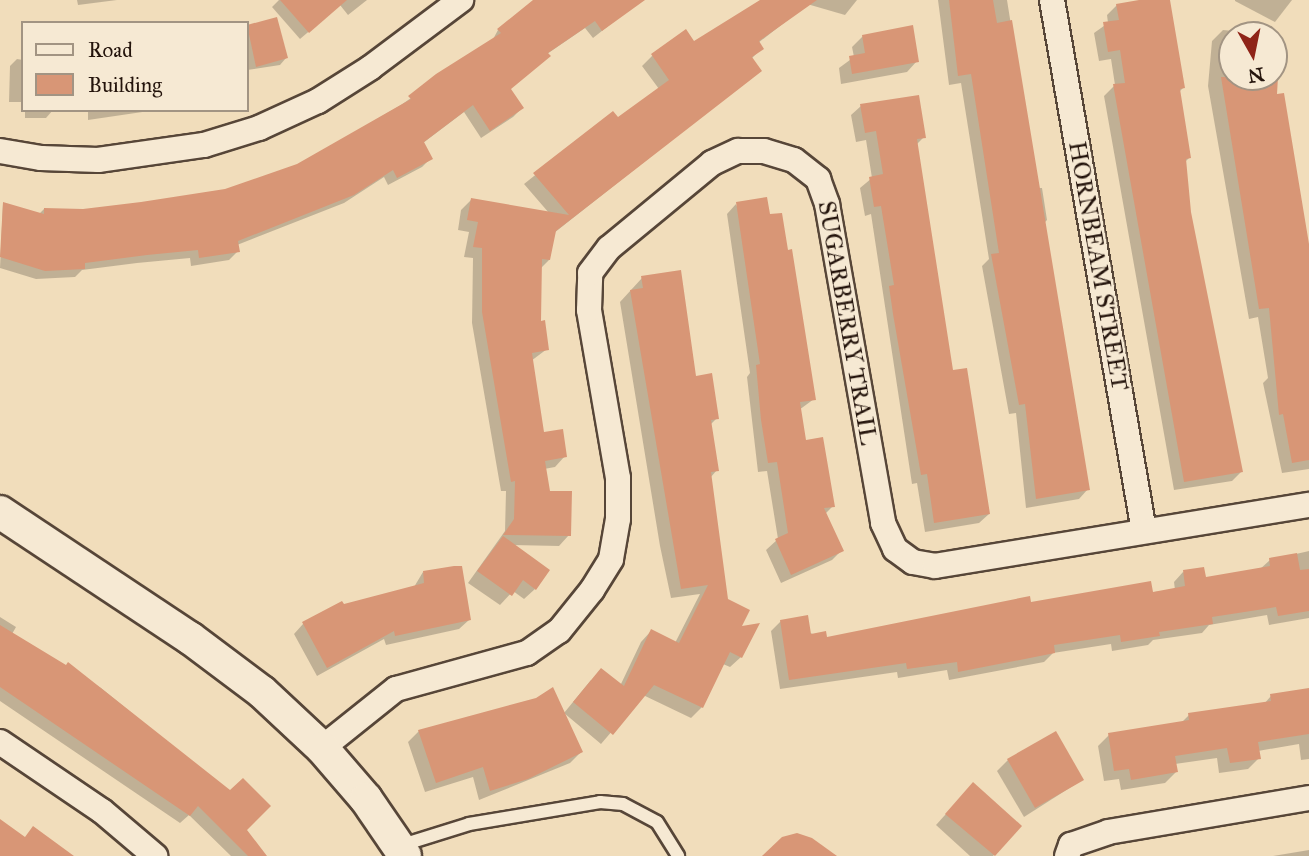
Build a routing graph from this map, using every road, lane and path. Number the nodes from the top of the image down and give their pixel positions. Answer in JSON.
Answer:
{"nodes":[{"id":1,"x":461,"y":0,"type":"edge"},
{"id":2,"x":1052,"y":0,"type":"edge"},
{"id":3,"x":0,"y":150,"type":"edge"},
{"id":4,"x":1309,"y":505,"type":"edge"},
{"id":5,"x":0,"y":512,"type":"edge"},
{"id":6,"x":1144,"y":531,"type":"junction"},
{"id":7,"x":0,"y":743,"type":"edge"},
{"id":8,"x":322,"y":748,"type":"junction"},
{"id":9,"x":1309,"y":798,"type":"edge"},
{"id":10,"x":402,"y":851,"type":"edge"},
{"id":11,"x":155,"y":856,"type":"edge"},
{"id":12,"x":678,"y":856,"type":"edge"},
{"id":13,"x":1067,"y":856,"type":"edge"}],
"edges":[{"from":1,"to":3,"type":"street"},
{"from":2,"to":6,"type":"street","name":"HORNBEAM STREET"},
{"from":4,"to":6,"type":"street","name":"SUGARBERRY TRAIL"},
{"from":5,"to":8,"type":"street"},
{"from":6,"to":8,"type":"street","name":"SUGARBERRY TRAIL"},
{"from":7,"to":11,"type":"street"},
{"from":8,"to":10,"type":"street"},
{"from":9,"to":13,"type":"street"},
{"from":10,"to":12,"type":"lane"}]}
